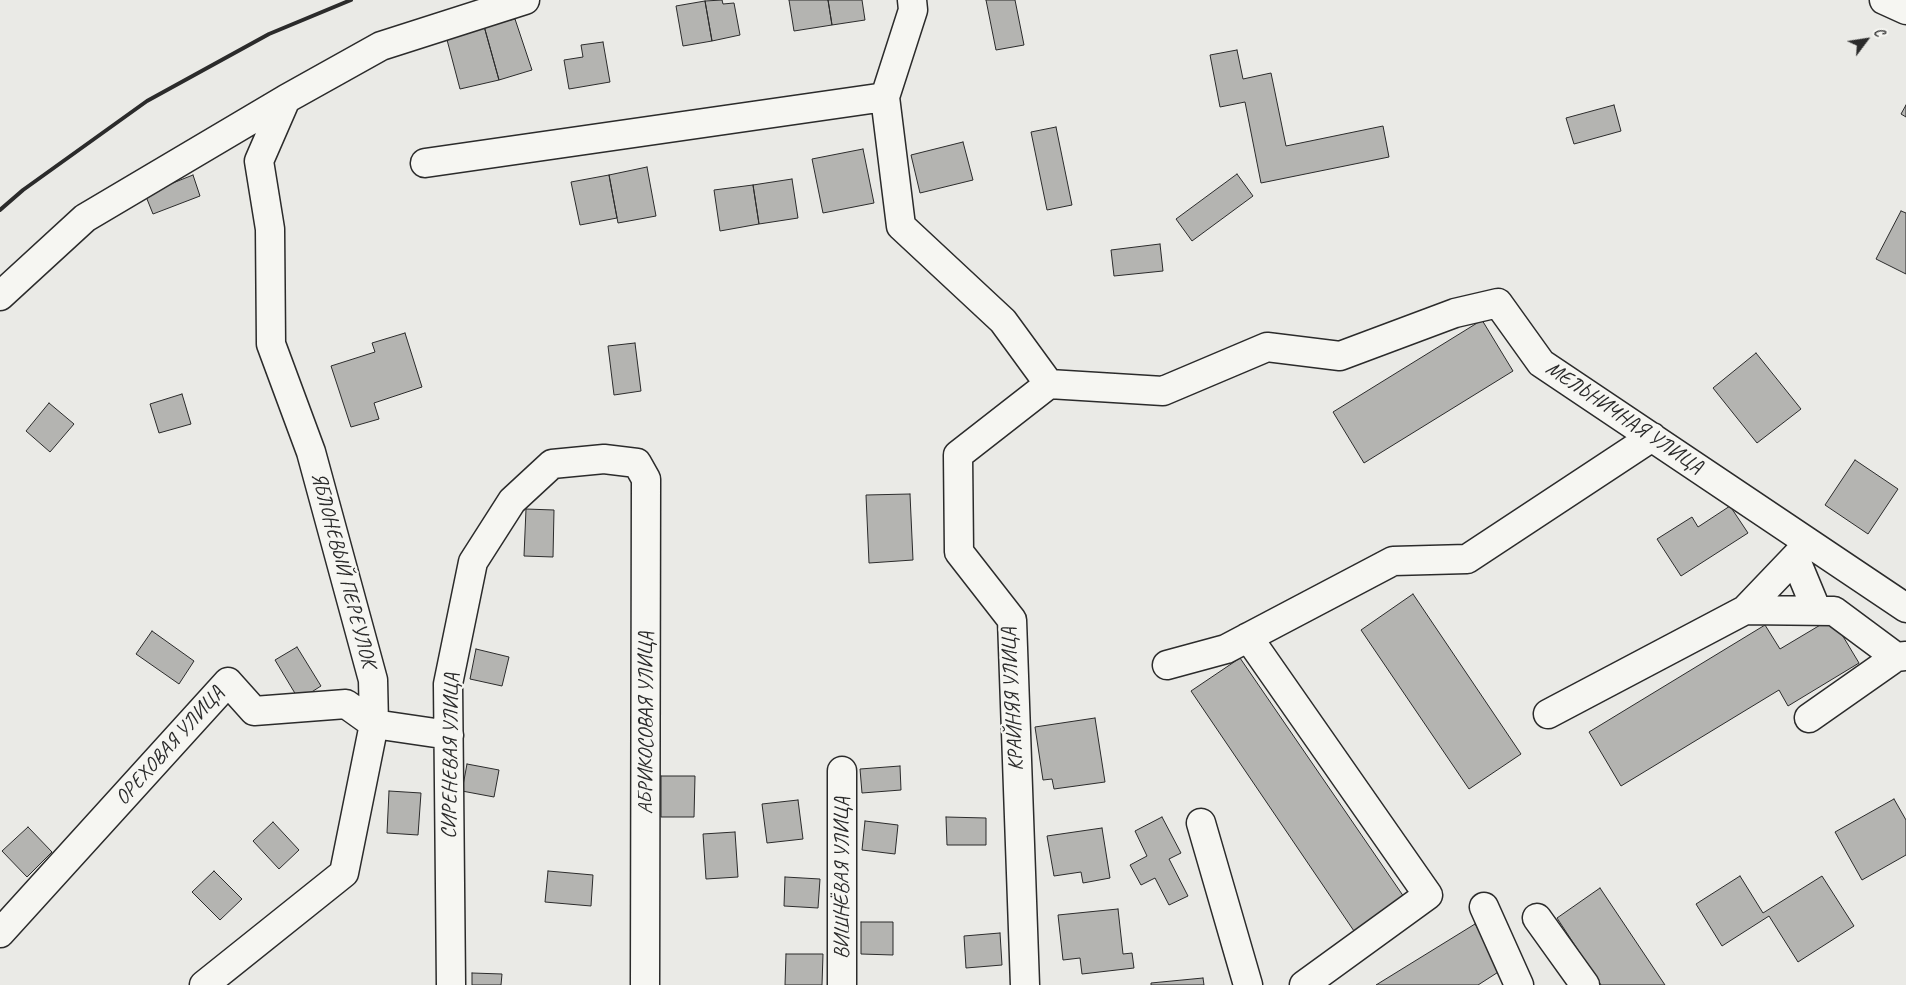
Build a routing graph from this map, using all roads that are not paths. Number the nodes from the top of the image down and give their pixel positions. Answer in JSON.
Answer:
{"nodes":[{"id":1,"x":525,"y":0,"type":"edge"},
{"id":2,"x":912,"y":0,"type":"edge"},
{"id":3,"x":1884,"y":0,"type":"edge"},
{"id":4,"x":1906,"y":10,"type":"edge"},
{"id":5,"x":885,"y":97,"type":"junction"},
{"id":6,"x":286,"y":99,"type":"junction"},
{"id":7,"x":425,"y":163,"type":"dead end"},
{"id":8,"x":0,"y":296,"type":"edge"},
{"id":9,"x":1049,"y":384,"type":"junction"},
{"id":10,"x":1652,"y":437,"type":"junction"},
{"id":11,"x":637,"y":463,"type":"joint"},
{"id":12,"x":1802,"y":550,"type":"junction"},
{"id":13,"x":1906,"y":608,"type":"edge"},
{"id":14,"x":1745,"y":610,"type":"junction"},
{"id":15,"x":1817,"y":611,"type":"junction"},
{"id":16,"x":1248,"y":638,"type":"junction"},
{"id":17,"x":1901,"y":656,"type":"edge"},
{"id":18,"x":1167,"y":665,"type":"dead end"},
{"id":19,"x":1548,"y":714,"type":"dead end"},
{"id":20,"x":1809,"y":718,"type":"dead end"},
{"id":21,"x":374,"y":724,"type":"junction"},
{"id":22,"x":449,"y":735,"type":"junction"},
{"id":23,"x":842,"y":771,"type":"dead end"},
{"id":24,"x":1201,"y":823,"type":"dead end"},
{"id":25,"x":1484,"y":907,"type":"dead end"},
{"id":26,"x":1537,"y":918,"type":"dead end"},
{"id":27,"x":0,"y":933,"type":"edge"},
{"id":28,"x":204,"y":985,"type":"edge"},
{"id":29,"x":450,"y":985,"type":"edge"},
{"id":30,"x":645,"y":985,"type":"edge"},
{"id":31,"x":842,"y":985,"type":"edge"},
{"id":32,"x":1025,"y":985,"type":"edge"},
{"id":33,"x":1248,"y":985,"type":"edge"},
{"id":34,"x":1304,"y":985,"type":"edge"},
{"id":35,"x":1519,"y":985,"type":"edge"},
{"id":36,"x":1585,"y":985,"type":"edge"}],
"edges":[{"from":1,"to":6,"type":"street"},
{"from":2,"to":5,"type":"street"},
{"from":3,"to":4,"type":"street"},
{"from":5,"to":7,"type":"street"},
{"from":5,"to":9,"type":"street"},
{"from":6,"to":8,"type":"street"},
{"from":6,"to":21,"type":"street","name":"ЯБЛОНЕВЫЙ ПЕРЕУЛОК"},
{"from":9,"to":10,"type":"street","name":"МЕЛЬНИЧНАЯ УЛИЦА"},
{"from":9,"to":32,"type":"street","name":"КРАЙНЯЯ УЛИЦА"},
{"from":10,"to":12,"type":"street","name":"МЕЛЬНИЧНАЯ УЛИЦА"},
{"from":10,"to":16,"type":"street"},
{"from":11,"to":22,"type":"street","name":"СИРЕНЕВАЯ УЛИЦА"},
{"from":11,"to":30,"type":"street","name":"АБРИКОСОВАЯ УЛИЦА"},
{"from":12,"to":13,"type":"street","name":"МЕЛЬНИЧНАЯ УЛИЦА"},
{"from":12,"to":14,"type":"street"},
{"from":12,"to":15,"type":"street"},
{"from":14,"to":15,"type":"street"},
{"from":14,"to":19,"type":"street"},
{"from":15,"to":17,"type":"street"},
{"from":16,"to":18,"type":"street"},
{"from":16,"to":34,"type":"street"},
{"from":17,"to":20,"type":"street"},
{"from":21,"to":22,"type":"street"},
{"from":21,"to":27,"type":"street","name":"ОРЕХОВАЯ УЛИЦА"},
{"from":21,"to":28,"type":"street","name":"ЯБЛОНЕВЫЙ ПЕРЕУЛОК"},
{"from":22,"to":29,"type":"street","name":"СИРЕНЕВАЯ УЛИЦА"},
{"from":23,"to":31,"type":"street","name":"ВИШНЁВАЯ УЛИЦА"},
{"from":24,"to":33,"type":"street"},
{"from":25,"to":35,"type":"street"},
{"from":26,"to":36,"type":"street"}]}
